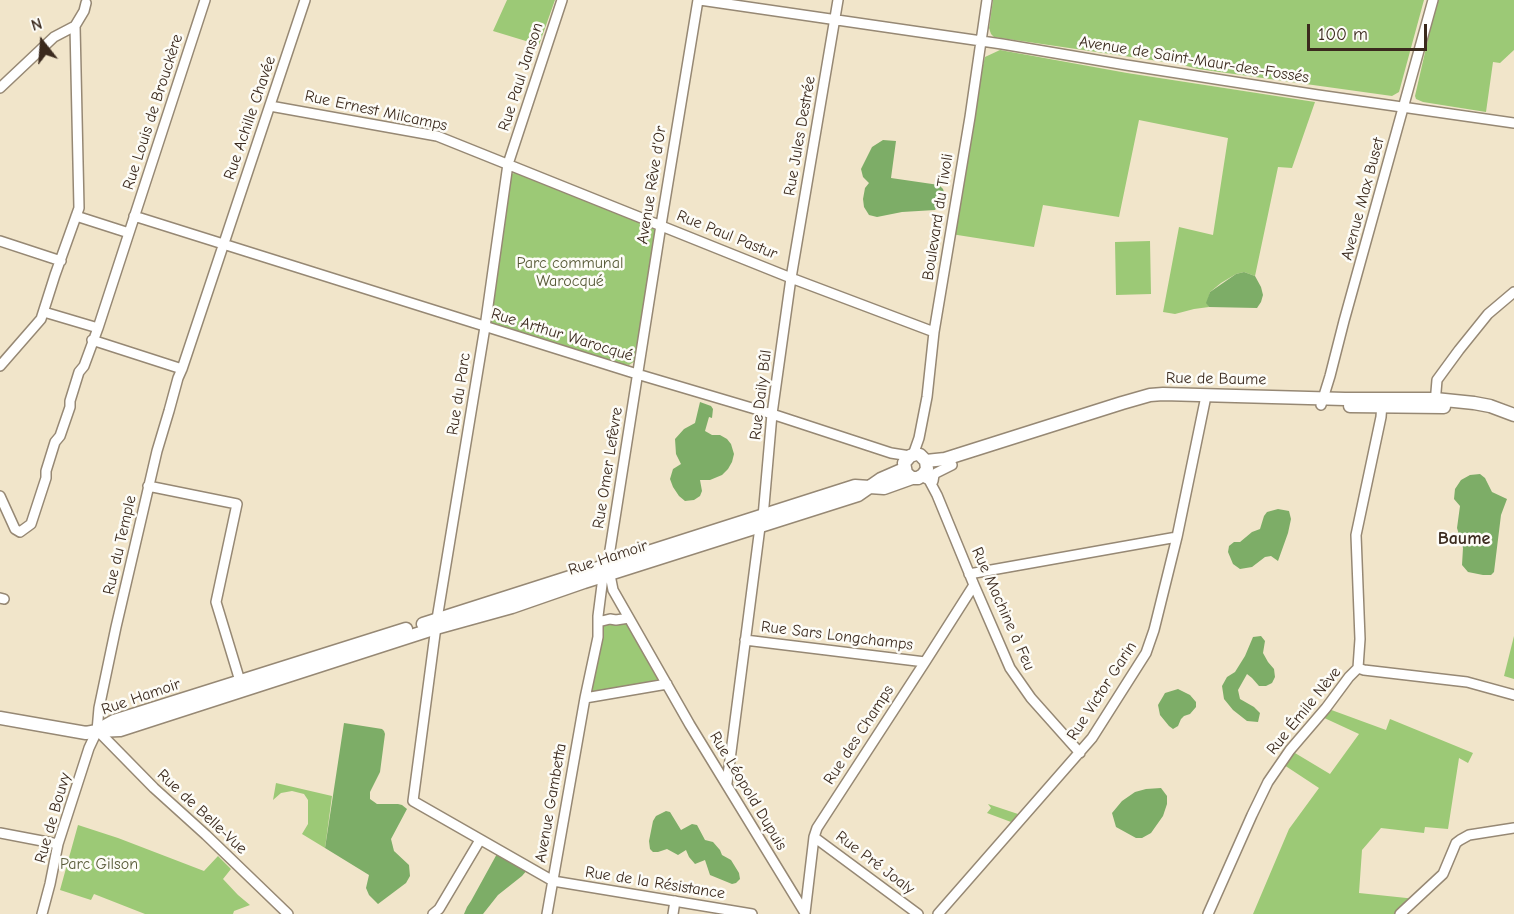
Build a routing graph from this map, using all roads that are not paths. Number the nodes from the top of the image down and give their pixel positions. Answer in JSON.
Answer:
{"nodes":[{"id":1,"x":205,"y":0,"type":"edge"},
{"id":2,"x":305,"y":0,"type":"edge"},
{"id":3,"x":562,"y":0,"type":"edge"},
{"id":4,"x":699,"y":0,"type":"edge"},
{"id":5,"x":838,"y":0,"type":"edge"},
{"id":6,"x":987,"y":0,"type":"edge"},
{"id":7,"x":1433,"y":0,"type":"edge"},
{"id":8,"x":86,"y":1,"type":"edge"},
{"id":9,"x":835,"y":20,"type":"junction"},
{"id":10,"x":75,"y":27,"type":"junction"},
{"id":11,"x":981,"y":42,"type":"junction"},
{"id":12,"x":0,"y":88,"type":"edge"},
{"id":13,"x":270,"y":106,"type":"junction"},
{"id":14,"x":1403,"y":108,"type":"junction"},
{"id":15,"x":1514,"y":123,"type":"edge"},
{"id":16,"x":508,"y":164,"type":"junction"},
{"id":17,"x":76,"y":216,"type":"junction"},
{"id":18,"x":134,"y":216,"type":"junction"},
{"id":19,"x":660,"y":225,"type":"junction"},
{"id":20,"x":129,"y":233,"type":"junction"},
{"id":21,"x":0,"y":240,"type":"edge"},
{"id":22,"x":224,"y":245,"type":"junction"},
{"id":23,"x":61,"y":261,"type":"junction"},
{"id":24,"x":791,"y":278,"type":"junction"},
{"id":25,"x":1514,"y":292,"type":"edge"},
{"id":26,"x":44,"y":312,"type":"junction"},
{"id":27,"x":485,"y":327,"type":"junction"},
{"id":28,"x":98,"y":328,"type":"junction"},
{"id":29,"x":934,"y":332,"type":"junction"},
{"id":30,"x":93,"y":340,"type":"junction"},
{"id":31,"x":0,"y":366,"type":"edge"},
{"id":32,"x":182,"y":369,"type":"junction"},
{"id":33,"x":638,"y":375,"type":"junction"},
{"id":34,"x":1205,"y":401,"type":"junction"},
{"id":35,"x":1322,"y":401,"type":"junction"},
{"id":36,"x":1382,"y":403,"type":"junction"},
{"id":37,"x":1435,"y":403,"type":"junction"},
{"id":38,"x":772,"y":414,"type":"junction"},
{"id":39,"x":1514,"y":415,"type":"edge"},
{"id":40,"x":1514,"y":423,"type":"edge"},
{"id":41,"x":918,"y":467,"type":"junction"},
{"id":42,"x":148,"y":486,"type":"junction"},
{"id":43,"x":0,"y":496,"type":"edge"},
{"id":44,"x":761,"y":522,"type":"junction"},
{"id":45,"x":1177,"y":537,"type":"junction"},
{"id":46,"x":607,"y":572,"type":"junction"},
{"id":47,"x":969,"y":574,"type":"junction"},
{"id":48,"x":974,"y":585,"type":"junction"},
{"id":49,"x":629,"y":618,"type":"junction"},
{"id":50,"x":598,"y":622,"type":"junction"},
{"id":51,"x":437,"y":624,"type":"junction"},
{"id":52,"x":745,"y":640,"type":"junction"},
{"id":53,"x":925,"y":662,"type":"junction"},
{"id":54,"x":1358,"y":668,"type":"junction"},
{"id":55,"x":240,"y":681,"type":"junction"},
{"id":56,"x":667,"y":684,"type":"junction"},
{"id":57,"x":1514,"y":695,"type":"edge"},
{"id":58,"x":585,"y":698,"type":"junction"},
{"id":59,"x":0,"y":718,"type":"edge"},
{"id":60,"x":99,"y":732,"type":"junction"},
{"id":61,"x":1080,"y":753,"type":"junction"},
{"id":62,"x":726,"y":784,"type":"junction"},
{"id":63,"x":1514,"y":828,"type":"edge"},
{"id":64,"x":0,"y":833,"type":"edge"},
{"id":65,"x":814,"y":837,"type":"junction"},
{"id":66,"x":480,"y":840,"type":"junction"},
{"id":67,"x":58,"y":844,"type":"junction"},
{"id":68,"x":553,"y":881,"type":"junction"},
{"id":69,"x":675,"y":901,"type":"junction"},
{"id":70,"x":42,"y":914,"type":"edge"},
{"id":71,"x":288,"y":914,"type":"edge"},
{"id":72,"x":433,"y":914,"type":"edge"},
{"id":73,"x":547,"y":914,"type":"edge"},
{"id":74,"x":673,"y":914,"type":"edge"},
{"id":75,"x":752,"y":914,"type":"edge"},
{"id":76,"x":805,"y":914,"type":"edge"},
{"id":77,"x":918,"y":914,"type":"edge"},
{"id":78,"x":938,"y":914,"type":"edge"},
{"id":79,"x":1208,"y":914,"type":"edge"},
{"id":80,"x":1400,"y":914,"type":"edge"}],
"edges":[{"from":1,"to":18,"type":"street","name":"Rue Louis de Brouckère"},
{"from":2,"to":13,"type":"street","name":"Rue Achille Chavée"},
{"from":3,"to":16,"type":"street","name":"Rue Paul Janson"},
{"from":4,"to":9,"type":"street","name":"Avenue de Saint-Maur-des-Fossés"},
{"from":4,"to":19,"type":"street","name":"Avenue Rêve d'Or"},
{"from":5,"to":9,"type":"street","name":"Rue Jules Destrée"},
{"from":6,"to":11,"type":"street","name":"Boulevard du Tivoli"},
{"from":7,"to":14,"type":"street","name":"Avenue Max Buset"},
{"from":8,"to":10,"type":"street"},
{"from":9,"to":11,"type":"street","name":"Avenue de Saint-Maur-des-Fossés"},
{"from":9,"to":24,"type":"street","name":"Rue Jules Destrée"},
{"from":10,"to":12,"type":"street"},
{"from":10,"to":17,"type":"street"},
{"from":11,"to":14,"type":"street","name":"Avenue de Saint-Maur-des-Fossés"},
{"from":11,"to":29,"type":"street","name":"Boulevard du Tivoli"},
{"from":13,"to":16,"type":"street","name":"Rue Ernest Milcamps"},
{"from":13,"to":22,"type":"street","name":"Rue Achille Chavée"},
{"from":14,"to":15,"type":"street","name":"Avenue de Saint-Maur-des-Fossés"},
{"from":14,"to":35,"type":"street","name":"Avenue Max Buset"},
{"from":16,"to":19,"type":"street","name":"Rue Paul Pastur"},
{"from":16,"to":27,"type":"street","name":"Rue du Parc"},
{"from":17,"to":20,"type":"street"},
{"from":17,"to":23,"type":"street"},
{"from":18,"to":20,"type":"street","name":"Rue Louis de Brouckère"},
{"from":18,"to":22,"type":"street","name":"Rue Arthur Warocqué"},
{"from":19,"to":24,"type":"street","name":"Rue Paul Pastur"},
{"from":19,"to":33,"type":"street","name":"Avenue Rêve d'Or"},
{"from":20,"to":28,"type":"street","name":"Rue Louis de Brouckère"},
{"from":21,"to":23,"type":"street"},
{"from":22,"to":27,"type":"street","name":"Rue Arthur Warocqué"},
{"from":22,"to":32,"type":"street","name":"Rue Achille Chavée"},
{"from":23,"to":26,"type":"street"},
{"from":24,"to":29,"type":"street","name":"Rue Paul Pastur"},
{"from":24,"to":38,"type":"street","name":"Rue Daily Bûl"},
{"from":25,"to":37,"type":"street"},
{"from":26,"to":28,"type":"street"},
{"from":26,"to":31,"type":"street"},
{"from":27,"to":33,"type":"street","name":"Rue Arthur Warocqué"},
{"from":27,"to":51,"type":"street","name":"Rue du Parc"},
{"from":28,"to":30,"type":"street","name":"Rue Louis de Brouckère"},
{"from":29,"to":41,"type":"street","name":"Boulevard du Tivoli"},
{"from":30,"to":32,"type":"street"},
{"from":30,"to":43,"type":"street","name":"Rue Louis de Brouckère"},
{"from":32,"to":42,"type":"street","name":"Rue du Temple"},
{"from":33,"to":38,"type":"street","name":"Rue Arthur Warocqué"},
{"from":33,"to":46,"type":"street","name":"Rue Omer Lefèvre"},
{"from":34,"to":35,"type":"main road","name":"Rue de Baume"},
{"from":34,"to":41,"type":"main road","name":"Rue de Baume"},
{"from":34,"to":45,"type":"street","name":"Rue Victor Garin"},
{"from":35,"to":36,"type":"main road","name":"Rue de Baume"},
{"from":35,"to":41,"type":"main road","name":"Rue de Baume"},
{"from":36,"to":37,"type":"main road","name":"Rue de Baume"},
{"from":36,"to":54,"type":"street","name":"Rue Émile Nève"},
{"from":37,"to":39,"type":"main road","name":"Rue de Baume"},
{"from":37,"to":40,"type":"main road","name":"Rue de Baume"},
{"from":38,"to":41,"type":"street","name":"Rue Arthur Warocqué"},
{"from":38,"to":44,"type":"street","name":"Rue Daily Bûl"},
{"from":41,"to":44,"type":"main road","name":"Rue Hamoir"},
{"from":41,"to":47,"type":"street","name":"Rue Machine à Feu"},
{"from":42,"to":55,"type":"street"},
{"from":42,"to":60,"type":"street","name":"Rue du Temple"},
{"from":44,"to":46,"type":"main road","name":"Rue Hamoir"},
{"from":44,"to":52,"type":"street","name":"Rue Daily Bûl"},
{"from":45,"to":47,"type":"street"},
{"from":45,"to":61,"type":"street","name":"Rue Victor Garin"},
{"from":46,"to":49,"type":"street","name":"Rue Léopold Dupuis"},
{"from":46,"to":50,"type":"street","name":"Rue Omer Lefèvre"},
{"from":46,"to":51,"type":"main road","name":"Rue Hamoir"},
{"from":47,"to":48,"type":"street","name":"Rue Machine à Feu"},
{"from":48,"to":53,"type":"street","name":"Rue des Champs"},
{"from":48,"to":61,"type":"street","name":"Rue Machine à Feu"},
{"from":49,"to":50,"type":"street"},
{"from":49,"to":56,"type":"street","name":"Rue Léopold Dupuis"},
{"from":50,"to":58,"type":"street","name":"Avenue Gambetta"},
{"from":51,"to":55,"type":"main road","name":"Rue Hamoir"},
{"from":51,"to":60,"type":"main road","name":"Rue Hamoir"},
{"from":51,"to":66,"type":"street","name":"Rue du Parc"},
{"from":52,"to":53,"type":"street","name":"Rue Sars Longchamps"},
{"from":52,"to":62,"type":"street","name":"Rue Daily Bûl"},
{"from":53,"to":65,"type":"street","name":"Rue des Champs"},
{"from":54,"to":57,"type":"street"},
{"from":54,"to":79,"type":"street","name":"Rue Émile Nève"},
{"from":55,"to":60,"type":"main road","name":"Rue Hamoir"},
{"from":56,"to":58,"type":"street"},
{"from":56,"to":62,"type":"street","name":"Rue Léopold Dupuis"},
{"from":58,"to":68,"type":"street","name":"Avenue Gambetta"},
{"from":59,"to":60,"type":"main road"},
{"from":60,"to":67,"type":"street","name":"Rue de Bouvy"},
{"from":60,"to":71,"type":"street","name":"Rue de Belle-Vue"},
{"from":61,"to":78,"type":"street","name":"Rue Victor Garin"},
{"from":62,"to":76,"type":"street","name":"Rue Léopold Dupuis"},
{"from":63,"to":80,"type":"street"},
{"from":64,"to":67,"type":"street"},
{"from":65,"to":76,"type":"street","name":"Rue des Champs"},
{"from":65,"to":77,"type":"street","name":"Rue Pré Joaly"},
{"from":66,"to":68,"type":"street"},
{"from":66,"to":72,"type":"street"},
{"from":67,"to":70,"type":"street","name":"Rue de Bouvy"},
{"from":68,"to":69,"type":"street","name":"Rue de la Résistance"},
{"from":68,"to":73,"type":"street","name":"Avenue Gambetta"},
{"from":69,"to":74,"type":"street"},
{"from":69,"to":75,"type":"street","name":"Rue de la Résistance"}]}
